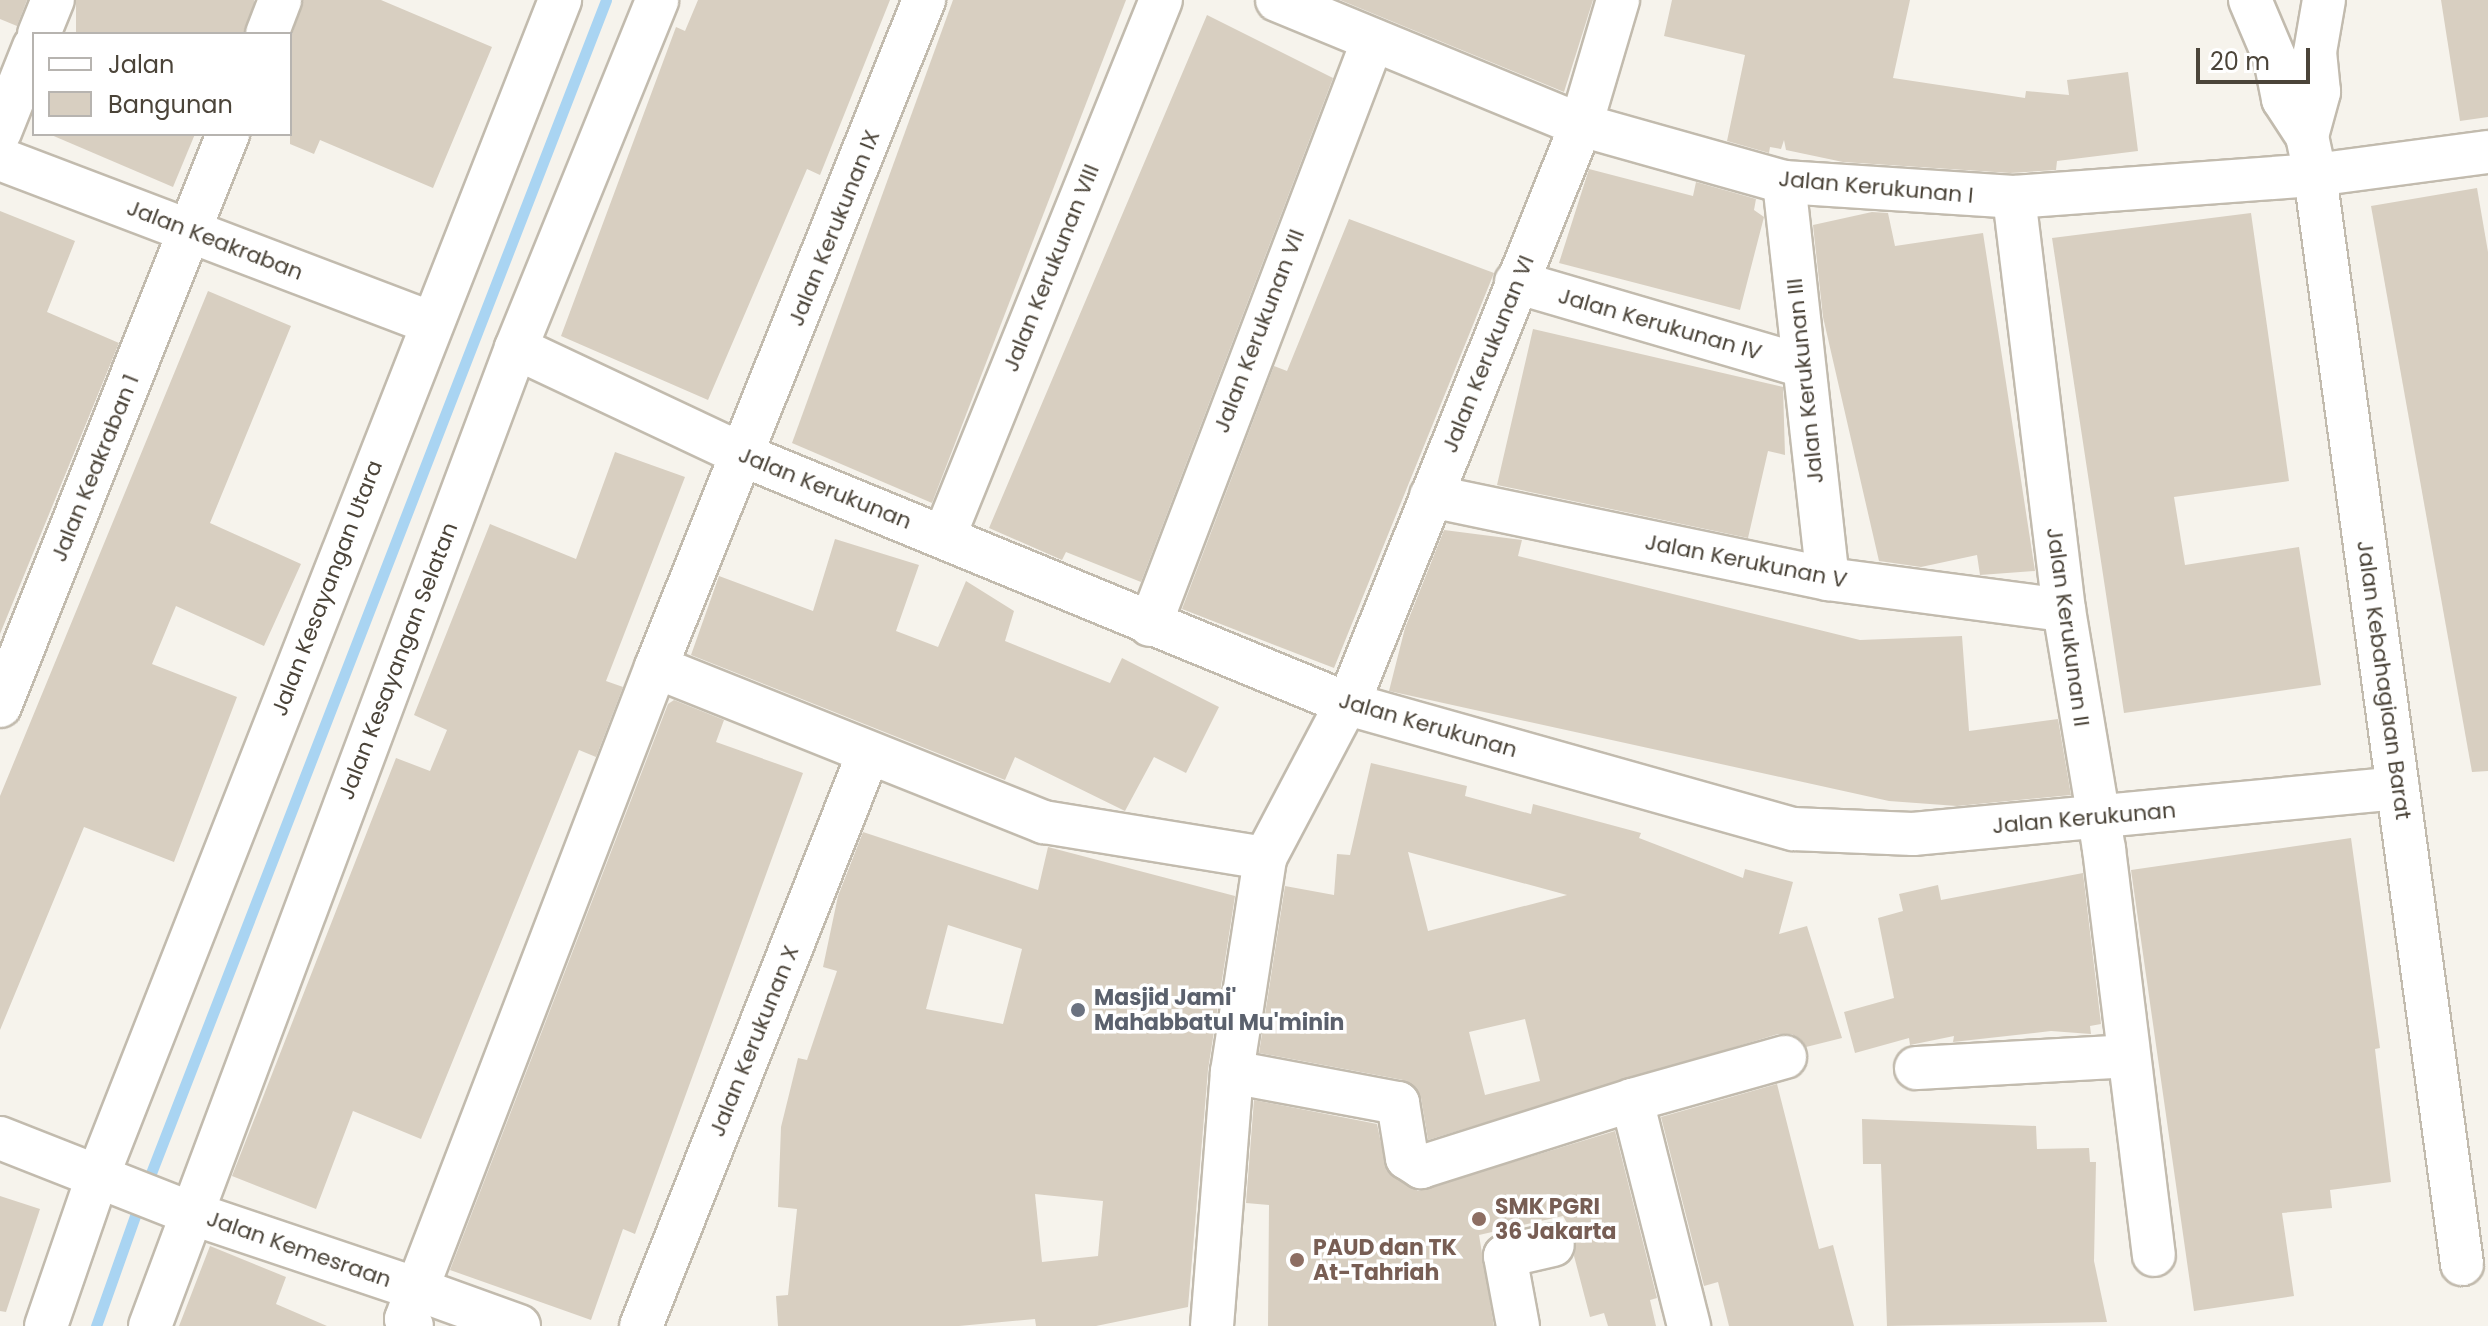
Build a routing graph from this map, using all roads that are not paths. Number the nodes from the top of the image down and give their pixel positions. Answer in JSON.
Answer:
{"nodes":[{"id":1,"x":53,"y":0,"type":"edge"},
{"id":2,"x":280,"y":0,"type":"edge"},
{"id":3,"x":560,"y":0,"type":"edge"},
{"id":4,"x":657,"y":0,"type":"edge"},
{"id":5,"x":924,"y":0,"type":"edge"},
{"id":6,"x":1161,"y":0,"type":"edge"},
{"id":7,"x":1277,"y":0,"type":"edge"},
{"id":8,"x":1618,"y":0,"type":"edge"},
{"id":9,"x":2250,"y":0,"type":"edge"},
{"id":10,"x":2324,"y":0,"type":"edge"},
{"id":11,"x":40,"y":32,"type":"edge"},
{"id":12,"x":268,"y":32,"type":"edge"},
{"id":13,"x":1373,"y":40,"type":"junction"},
{"id":14,"x":32,"y":52,"type":"edge"},
{"id":15,"x":1581,"y":125,"type":"junction"},
{"id":16,"x":0,"y":132,"type":"edge"},
{"id":17,"x":227,"y":136,"type":"edge"},
{"id":18,"x":2488,"y":152,"type":"edge"},
{"id":19,"x":2311,"y":155,"type":"junction"},
{"id":20,"x":0,"y":159,"type":"edge"},
{"id":21,"x":1784,"y":182,"type":"junction"},
{"id":22,"x":2014,"y":197,"type":"junction"},
{"id":23,"x":191,"y":230,"type":"junction"},
{"id":24,"x":1516,"y":282,"type":"junction"},
{"id":25,"x":430,"y":322,"type":"junction"},
{"id":26,"x":516,"y":348,"type":"junction"},
{"id":27,"x":1803,"y":366,"type":"junction"},
{"id":28,"x":745,"y":456,"type":"junction"},
{"id":29,"x":1431,"y":496,"type":"junction"},
{"id":30,"x":944,"y":537,"type":"junction"},
{"id":31,"x":1828,"y":579,"type":"junction"},
{"id":32,"x":2064,"y":610,"type":"junction"},
{"id":33,"x":1150,"y":625,"type":"junction"},
{"id":34,"x":656,"y":667,"type":"junction"},
{"id":35,"x":1348,"y":704,"type":"junction"},
{"id":36,"x":0,"y":706,"type":"edge"},
{"id":37,"x":867,"y":757,"type":"junction"},
{"id":38,"x":2398,"y":788,"type":"junction"},
{"id":39,"x":2097,"y":817,"type":"junction"},
{"id":40,"x":1265,"y":858,"type":"junction"},
{"id":41,"x":2128,"y":1056,"type":"junction"},
{"id":42,"x":1785,"y":1057,"type":"dead end"},
{"id":43,"x":1916,"y":1068,"type":"dead end"},
{"id":44,"x":1232,"y":1072,"type":"junction"},
{"id":45,"x":1632,"y":1100,"type":"junction"},
{"id":46,"x":0,"y":1138,"type":"edge"},
{"id":47,"x":100,"y":1179,"type":"junction"},
{"id":48,"x":2471,"y":1186,"type":"edge"},
{"id":49,"x":190,"y":1212,"type":"junction"},
{"id":50,"x":1553,"y":1245,"type":"dead end"},
{"id":51,"x":2154,"y":1255,"type":"dead end"},
{"id":52,"x":2462,"y":1264,"type":"dead end"},
{"id":53,"x":409,"y":1315,"type":"edge"},
{"id":54,"x":46,"y":1326,"type":"edge"},
{"id":55,"x":150,"y":1326,"type":"edge"},
{"id":56,"x":519,"y":1326,"type":"edge"},
{"id":57,"x":641,"y":1326,"type":"edge"},
{"id":58,"x":1212,"y":1326,"type":"edge"},
{"id":59,"x":1518,"y":1326,"type":"edge"},
{"id":60,"x":1689,"y":1326,"type":"edge"}],
"edges":[{"from":1,"to":11,"type":"street"},
{"from":2,"to":12,"type":"street"},
{"from":3,"to":25,"type":"street","name":"Jalan Kesayangan Utara"},
{"from":4,"to":26,"type":"street","name":"Jalan Kesayangan Selatan"},
{"from":5,"to":28,"type":"street","name":"Jalan Kerukunan IX"},
{"from":6,"to":30,"type":"street","name":"Jalan Kerukunan VIII"},
{"from":7,"to":13,"type":"street","name":"Jalan Kerukunan I"},
{"from":8,"to":15,"type":"street","name":"Jalan Kerukunan VI"},
{"from":9,"to":19,"type":"street","name":"Jalan Kebahagiaan Barat"},
{"from":10,"to":19,"type":"street","name":"Jalan Kebahagiaan Barat"},
{"from":13,"to":15,"type":"street","name":"Jalan Kerukunan I"},
{"from":13,"to":33,"type":"street","name":"Jalan Kerukunan VII"},
{"from":14,"to":16,"type":"street"},
{"from":15,"to":21,"type":"street","name":"Jalan Kerukunan I"},
{"from":15,"to":24,"type":"street","name":"Jalan Kerukunan VI"},
{"from":17,"to":23,"type":"street","name":"Jalan Keakraban 1"},
{"from":18,"to":19,"type":"street","name":"Jalan Kerukunan I"},
{"from":19,"to":22,"type":"street","name":"Jalan Kerukunan I"},
{"from":19,"to":38,"type":"street","name":"Jalan Kebahagiaan Barat"},
{"from":20,"to":23,"type":"street","name":"Jalan Keakraban"},
{"from":21,"to":22,"type":"street","name":"Jalan Kerukunan I"},
{"from":21,"to":27,"type":"street","name":"Jalan Kerukunan III"},
{"from":22,"to":32,"type":"street","name":"Jalan Kerukunan II"},
{"from":23,"to":25,"type":"street","name":"Jalan Keakraban"},
{"from":23,"to":36,"type":"street","name":"Jalan Keakraban 1"},
{"from":24,"to":27,"type":"street","name":"Jalan Kerukunan IV"},
{"from":24,"to":29,"type":"street","name":"Jalan Kerukunan VI"},
{"from":25,"to":47,"type":"street","name":"Jalan Kesayangan Utara"},
{"from":26,"to":28,"type":"street","name":"Jalan Kerukunan"},
{"from":26,"to":49,"type":"street","name":"Jalan Kesayangan Selatan"},
{"from":27,"to":31,"type":"street","name":"Jalan Kerukunan III"},
{"from":28,"to":30,"type":"street","name":"Jalan Kerukunan"},
{"from":28,"to":34,"type":"street","name":"Jalan Kerukunan IX"},
{"from":29,"to":31,"type":"street","name":"Jalan Kerukunan V"},
{"from":29,"to":35,"type":"street","name":"Jalan Kerukunan VI"},
{"from":30,"to":33,"type":"street","name":"Jalan Kerukunan"},
{"from":31,"to":32,"type":"street","name":"Jalan Kerukunan V"},
{"from":32,"to":39,"type":"street","name":"Jalan Kerukunan II"},
{"from":33,"to":35,"type":"street","name":"Jalan Kerukunan"},
{"from":34,"to":37,"type":"street"},
{"from":34,"to":53,"type":"street","name":"Jalan Kerukunan IX"},
{"from":35,"to":39,"type":"street","name":"Jalan Kerukunan"},
{"from":35,"to":40,"type":"street","name":"Jalan Kerukunan VI"},
{"from":37,"to":40,"type":"street"},
{"from":37,"to":57,"type":"street","name":"Jalan Kerukunan X"},
{"from":38,"to":39,"type":"street","name":"Jalan Kerukunan"},
{"from":38,"to":48,"type":"street","name":"Jalan Kebahagiaan Barat"},
{"from":39,"to":41,"type":"street","name":"Jalan Kerukunan II"},
{"from":40,"to":44,"type":"street","name":"Jalan Kerukunan VI"},
{"from":41,"to":43,"type":"street"},
{"from":41,"to":51,"type":"street","name":"Jalan Kerukunan II"},
{"from":42,"to":45,"type":"street"},
{"from":44,"to":45,"type":"street"},
{"from":44,"to":58,"type":"street","name":"Jalan Kerukunan VI"},
{"from":45,"to":60,"type":"street"},
{"from":46,"to":47,"type":"street"},
{"from":47,"to":49,"type":"street"},
{"from":47,"to":54,"type":"street","name":"Jalan Kesayangan Utara"},
{"from":48,"to":52,"type":"street","name":"Jalan Kebahagiaan Barat"},
{"from":49,"to":53,"type":"street","name":"Jalan Kemesraan"},
{"from":49,"to":55,"type":"street","name":"Jalan Kesayangan Selatan"},
{"from":50,"to":59,"type":"street"},
{"from":53,"to":56,"type":"street","name":"Jalan Kemesraan"}]}
